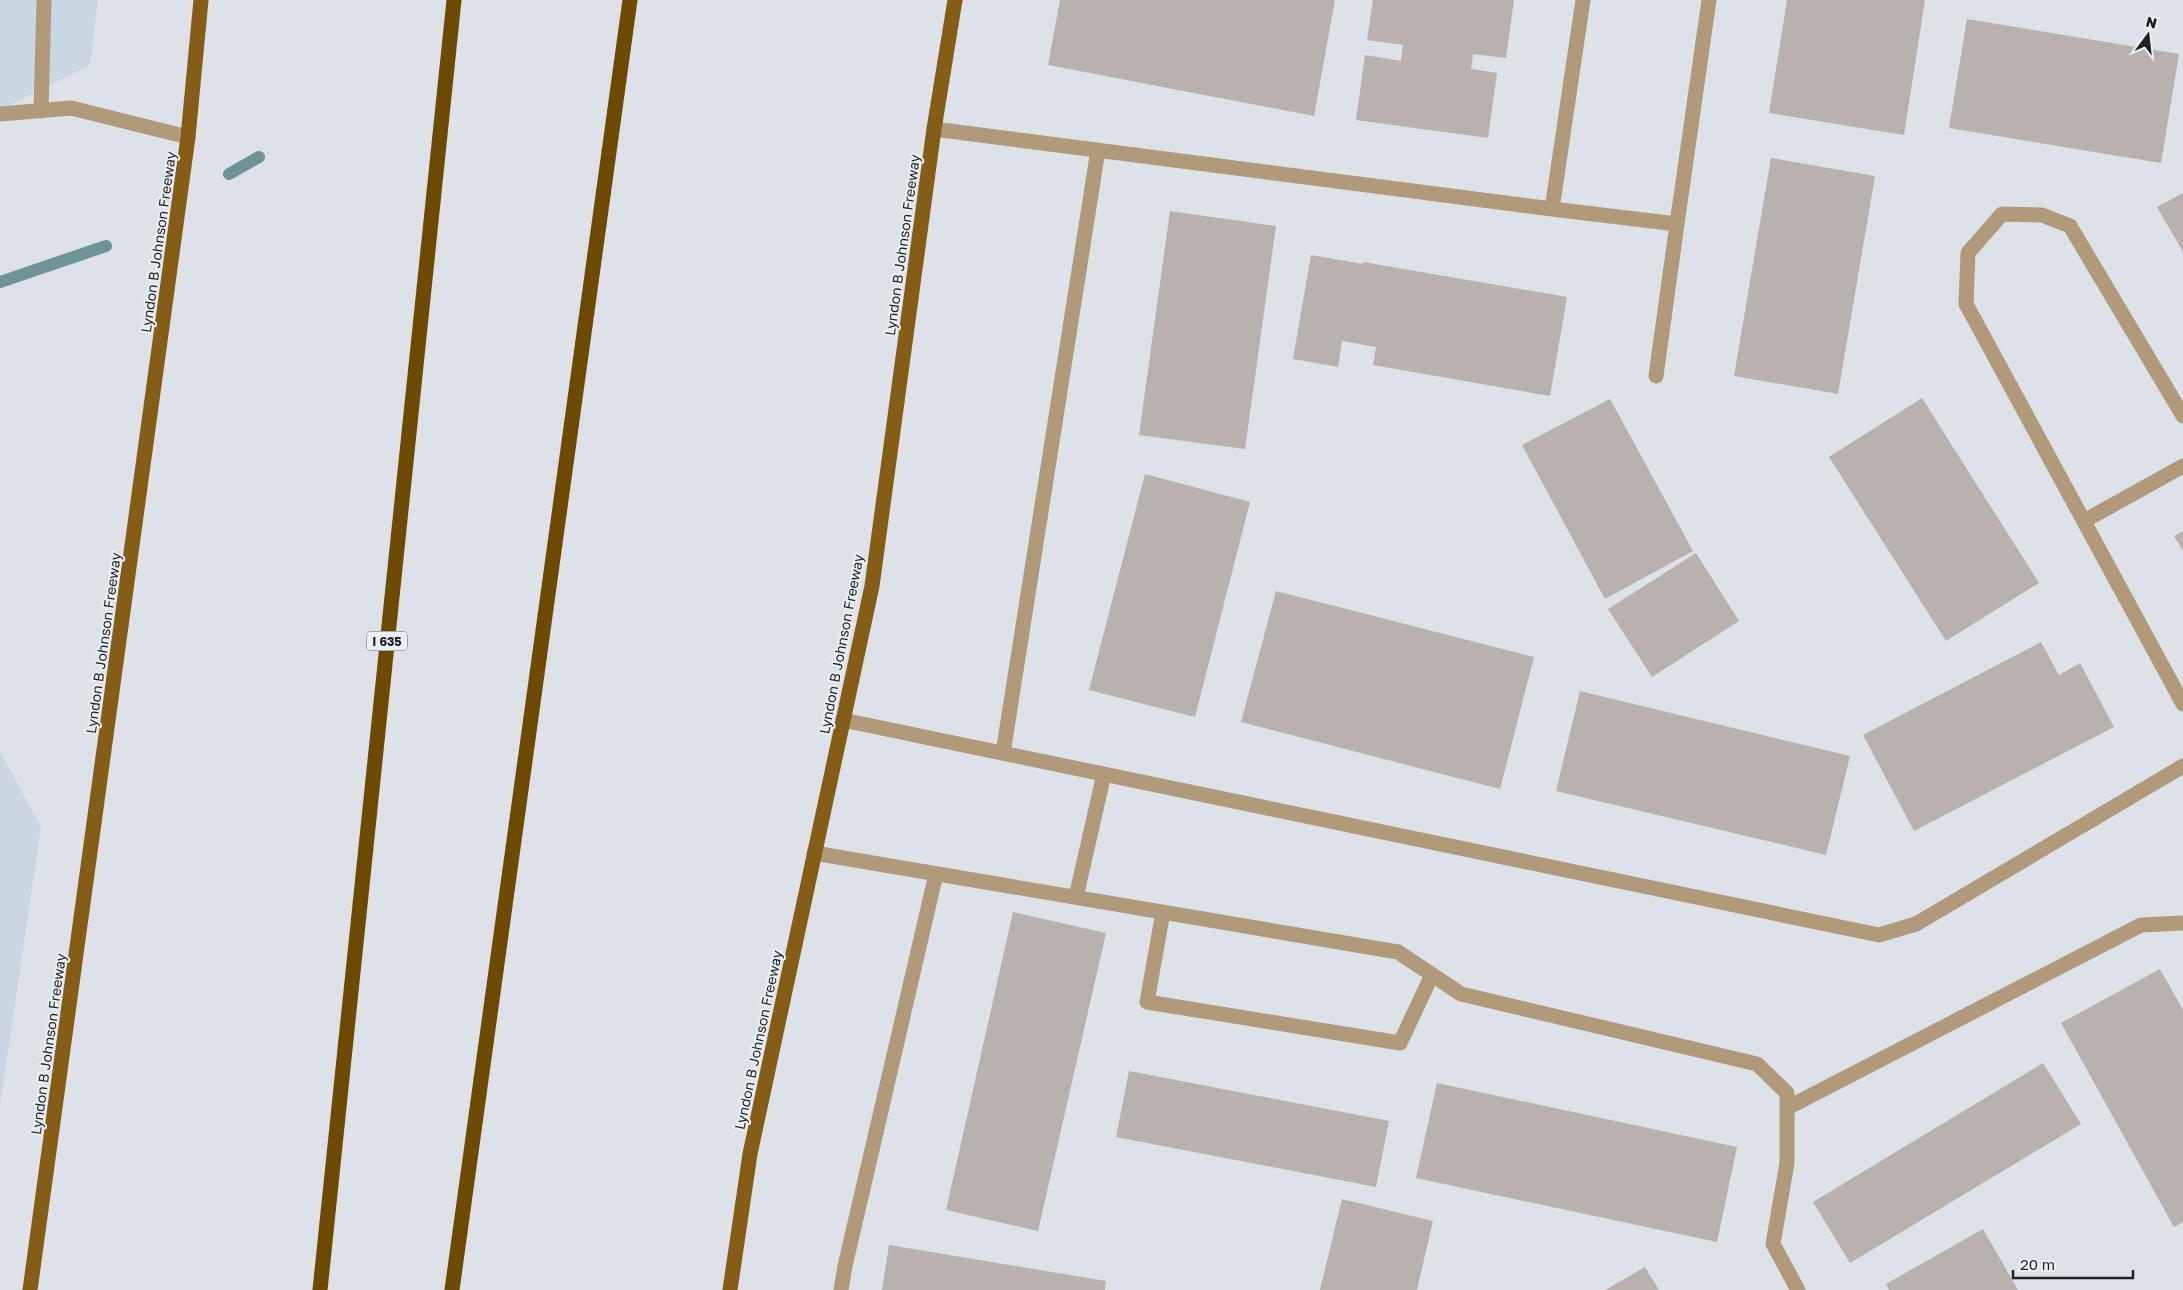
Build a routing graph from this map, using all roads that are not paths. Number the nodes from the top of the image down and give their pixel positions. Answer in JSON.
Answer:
{"nodes":[{"id":1,"x":44,"y":0,"type":"edge"},
{"id":2,"x":201,"y":0,"type":"edge"},
{"id":3,"x":454,"y":0,"type":"edge"},
{"id":4,"x":630,"y":0,"type":"edge"},
{"id":5,"x":955,"y":0,"type":"edge"},
{"id":6,"x":1584,"y":0,"type":"edge"},
{"id":7,"x":1709,"y":0,"type":"edge"},
{"id":8,"x":41,"y":111,"type":"junction"},
{"id":9,"x":0,"y":114,"type":"edge"},
{"id":10,"x":934,"y":129,"type":"junction"},
{"id":11,"x":188,"y":137,"type":"junction"},
{"id":12,"x":1098,"y":150,"type":"junction"},
{"id":13,"x":1552,"y":209,"type":"junction"},
{"id":14,"x":1677,"y":224,"type":"junction"},
{"id":15,"x":1656,"y":376,"type":"dead end"},
{"id":16,"x":2183,"y":416,"type":"edge"},
{"id":17,"x":2183,"y":466,"type":"edge"},
{"id":18,"x":2084,"y":521,"type":"junction"},
{"id":19,"x":2183,"y":704,"type":"edge"},
{"id":20,"x":843,"y":720,"type":"junction"},
{"id":21,"x":1003,"y":753,"type":"junction"},
{"id":22,"x":2183,"y":766,"type":"edge"},
{"id":23,"x":1104,"y":774,"type":"junction"},
{"id":24,"x":814,"y":853,"type":"junction"},
{"id":25,"x":936,"y":874,"type":"junction"},
{"id":26,"x":1076,"y":897,"type":"junction"},
{"id":27,"x":1163,"y":912,"type":"junction"},
{"id":28,"x":2183,"y":923,"type":"edge"},
{"id":29,"x":1432,"y":974,"type":"junction"},
{"id":30,"x":1787,"y":1108,"type":"junction"},
{"id":31,"x":320,"y":1287,"type":"edge"},
{"id":32,"x":30,"y":1290,"type":"edge"},
{"id":33,"x":452,"y":1290,"type":"edge"},
{"id":34,"x":730,"y":1290,"type":"edge"},
{"id":35,"x":841,"y":1290,"type":"edge"},
{"id":36,"x":1798,"y":1290,"type":"edge"}],
"edges":[{"from":1,"to":8,"type":"lane"},
{"from":2,"to":11,"type":"main road","name":"Lyndon B Johnson Freeway"},
{"from":3,"to":31,"type":"highway","number":"I 635"},
{"from":4,"to":33,"type":"highway"},
{"from":5,"to":10,"type":"main road","name":"Lyndon B Johnson Freeway"},
{"from":6,"to":13,"type":"lane"},
{"from":7,"to":14,"type":"lane"},
{"from":8,"to":9,"type":"lane"},
{"from":8,"to":11,"type":"lane"},
{"from":10,"to":12,"type":"lane"},
{"from":10,"to":20,"type":"main road","name":"Lyndon B Johnson Freeway"},
{"from":11,"to":32,"type":"main road","name":"Lyndon B Johnson Freeway"},
{"from":12,"to":13,"type":"lane"},
{"from":12,"to":21,"type":"lane"},
{"from":13,"to":14,"type":"lane"},
{"from":14,"to":15,"type":"lane"},
{"from":16,"to":18,"type":"lane"},
{"from":17,"to":18,"type":"lane"},
{"from":18,"to":19,"type":"lane"},
{"from":20,"to":21,"type":"lane"},
{"from":20,"to":24,"type":"main road","name":"Lyndon B Johnson Freeway"},
{"from":21,"to":23,"type":"lane"},
{"from":22,"to":23,"type":"lane"},
{"from":23,"to":26,"type":"lane"},
{"from":24,"to":25,"type":"lane"},
{"from":24,"to":34,"type":"main road","name":"Lyndon B Johnson Freeway"},
{"from":25,"to":26,"type":"lane"},
{"from":25,"to":35,"type":"lane"},
{"from":26,"to":27,"type":"lane"},
{"from":27,"to":29,"type":"lane"},
{"from":27,"to":29,"type":"lane"},
{"from":28,"to":30,"type":"lane"},
{"from":29,"to":30,"type":"lane"},
{"from":30,"to":36,"type":"lane"}]}
